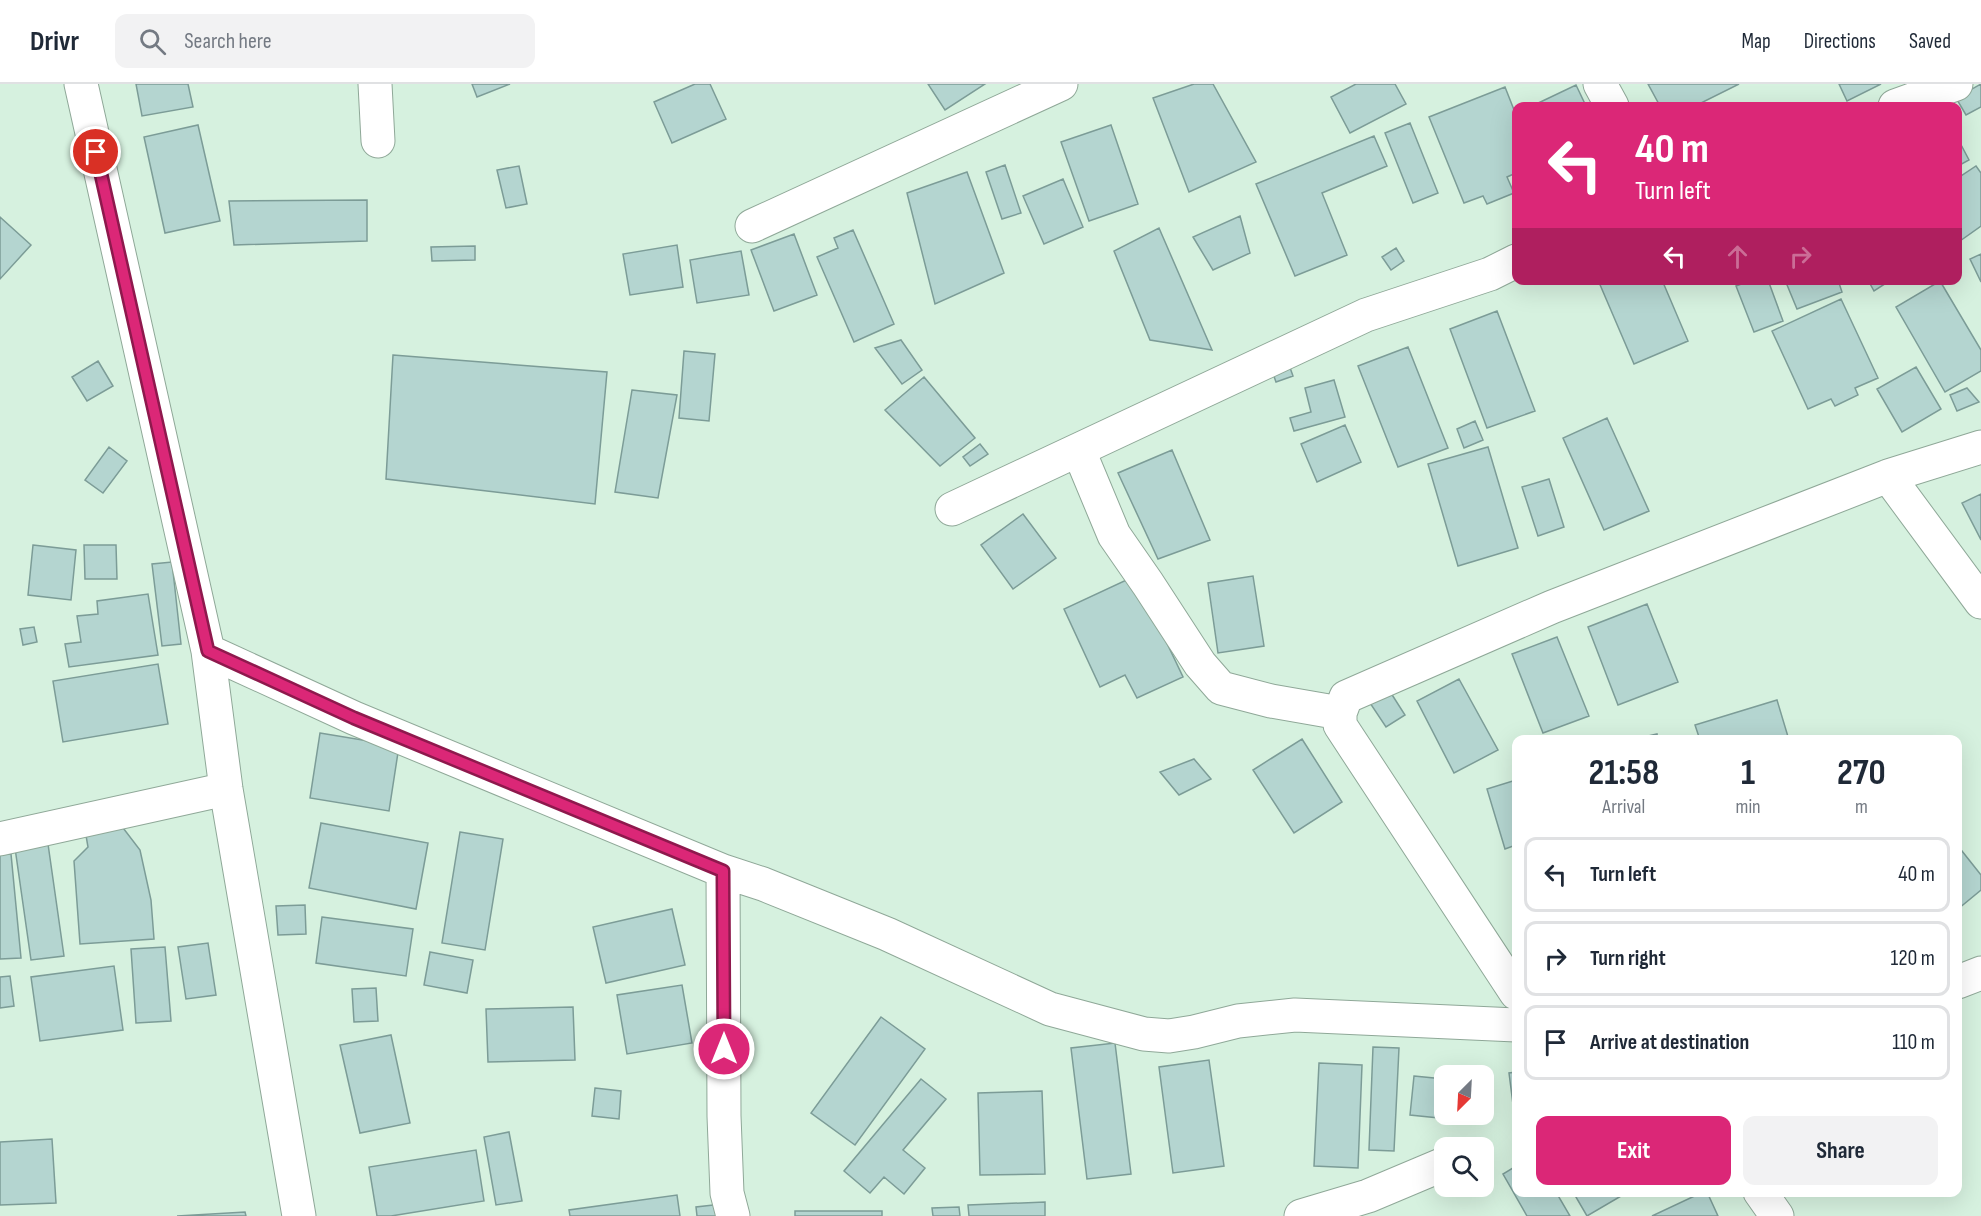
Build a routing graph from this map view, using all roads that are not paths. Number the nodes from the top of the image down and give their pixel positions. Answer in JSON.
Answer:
{"nodes":[{"id":1,"x":81,"y":84,"type":"edge"},
{"id":2,"x":375,"y":84,"type":"edge"},
{"id":3,"x":1060,"y":84,"type":"edge"},
{"id":4,"x":1600,"y":84,"type":"edge"},
{"id":5,"x":1956,"y":84,"type":"edge"},
{"id":6,"x":1610,"y":102,"type":"edge"},
{"id":7,"x":1906,"y":102,"type":"edge"},
{"id":8,"x":378,"y":141,"type":"dead end"},
{"id":9,"x":752,"y":226,"type":"dead end"},
{"id":10,"x":1512,"y":263,"type":"edge"},
{"id":11,"x":1981,"y":447,"type":"edge"},
{"id":12,"x":1079,"y":451,"type":"junction"},
{"id":13,"x":1888,"y":476,"type":"junction"},
{"id":14,"x":952,"y":509,"type":"dead end"},
{"id":15,"x":1981,"y":602,"type":"edge"},
{"id":16,"x":208,"y":651,"type":"junction"},
{"id":17,"x":1340,"y":713,"type":"junction"},
{"id":18,"x":226,"y":789,"type":"junction"},
{"id":19,"x":0,"y":839,"type":"edge"},
{"id":20,"x":723,"y":871,"type":"junction"},
{"id":21,"x":1981,"y":973,"type":"edge"},
{"id":22,"x":1962,"y":980,"type":"edge"},
{"id":23,"x":1512,"y":987,"type":"edge"},
{"id":24,"x":1512,"y":1025,"type":"edge"},
{"id":25,"x":1434,"y":1168,"type":"edge"},
{"id":26,"x":1764,"y":1197,"type":"edge"},
{"id":27,"x":299,"y":1216,"type":"edge"},
{"id":28,"x":733,"y":1216,"type":"edge"},
{"id":29,"x":1301,"y":1216,"type":"edge"},
{"id":30,"x":1777,"y":1216,"type":"edge"}],
"edges":[{"from":1,"to":16,"type":"street"},
{"from":2,"to":8,"type":"street"},
{"from":3,"to":9,"type":"street"},
{"from":4,"to":6,"type":"street"},
{"from":5,"to":7,"type":"street"},
{"from":10,"to":12,"type":"street"},
{"from":11,"to":13,"type":"street"},
{"from":12,"to":14,"type":"street"},
{"from":12,"to":17,"type":"street"},
{"from":13,"to":15,"type":"street"},
{"from":13,"to":17,"type":"street"},
{"from":16,"to":18,"type":"street"},
{"from":16,"to":20,"type":"street"},
{"from":17,"to":23,"type":"street"},
{"from":18,"to":19,"type":"street"},
{"from":18,"to":27,"type":"street"},
{"from":20,"to":24,"type":"street"},
{"from":20,"to":28,"type":"street"},
{"from":21,"to":22,"type":"street"},
{"from":25,"to":29,"type":"street"},
{"from":26,"to":30,"type":"street"}]}
